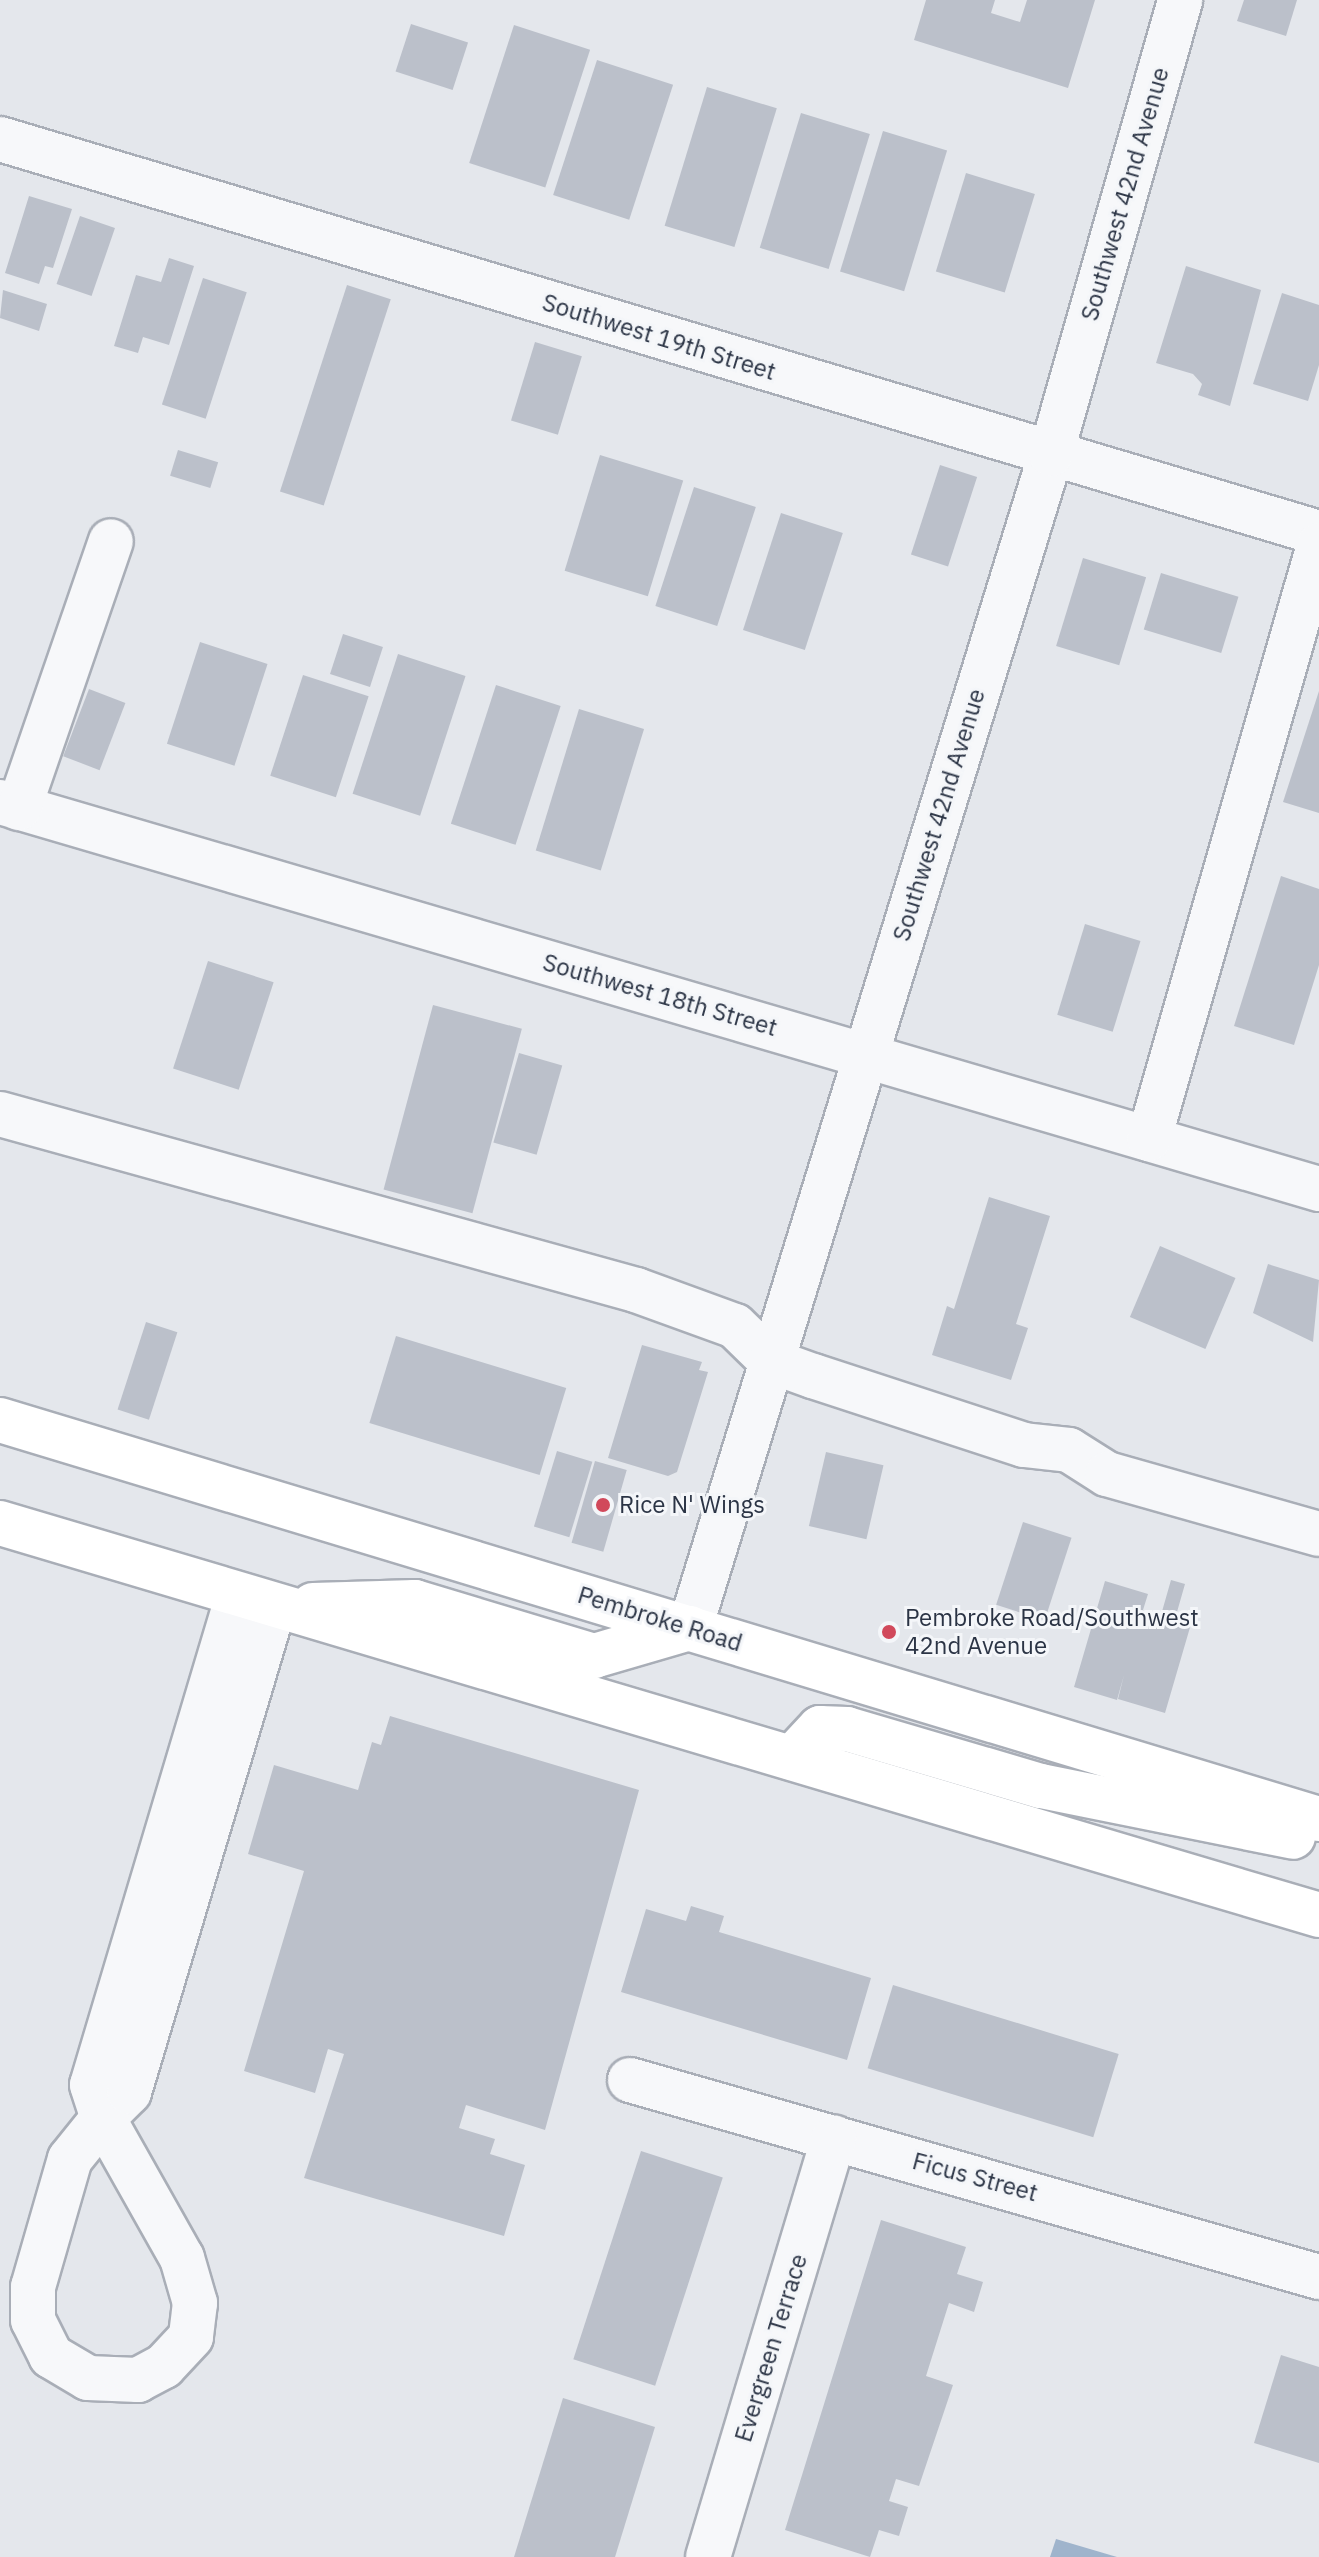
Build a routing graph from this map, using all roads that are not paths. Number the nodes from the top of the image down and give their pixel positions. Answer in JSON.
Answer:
{"nodes":[{"id":1,"x":1180,"y":0,"type":"edge"},
{"id":2,"x":0,"y":139,"type":"edge"},
{"id":3,"x":1051,"y":454,"type":"junction"},
{"id":4,"x":1319,"y":533,"type":"edge"},
{"id":5,"x":111,"y":541,"type":"dead end"},
{"id":6,"x":1319,"y":545,"type":"edge"},
{"id":7,"x":9,"y":805,"type":"edge"},
{"id":8,"x":865,"y":1056,"type":"junction"},
{"id":9,"x":0,"y":1114,"type":"edge"},
{"id":10,"x":1149,"y":1139,"type":"junction"},
{"id":11,"x":1319,"y":1189,"type":"edge"},
{"id":12,"x":771,"y":1361,"type":"junction"},
{"id":13,"x":0,"y":1420,"type":"edge"},
{"id":14,"x":0,"y":1523,"type":"edge"},
{"id":15,"x":1319,"y":1534,"type":"edge"},
{"id":16,"x":256,"y":1601,"type":"junction"},
{"id":17,"x":690,"y":1628,"type":"junction"},
{"id":18,"x":792,"y":1758,"type":"junction"},
{"id":19,"x":1319,"y":1819,"type":"edge"},
{"id":20,"x":1319,"y":1841,"type":"edge"},
{"id":21,"x":1319,"y":1915,"type":"edge"},
{"id":22,"x":630,"y":2080,"type":"dead end"},
{"id":23,"x":103,"y":2118,"type":"junction"},
{"id":24,"x":834,"y":2138,"type":"junction"},
{"id":25,"x":1319,"y":2277,"type":"edge"},
{"id":26,"x":708,"y":2557,"type":"edge"}],
"edges":[{"from":1,"to":3,"type":"street","name":"Southwest 42nd Avenue"},
{"from":2,"to":3,"type":"street","name":"Southwest 19th Street"},
{"from":3,"to":4,"type":"street","name":"Southwest 19th Street"},
{"from":3,"to":8,"type":"street","name":"Southwest 42nd Avenue"},
{"from":5,"to":7,"type":"street"},
{"from":6,"to":10,"type":"street"},
{"from":7,"to":8,"type":"street","name":"Southwest 18th Street"},
{"from":8,"to":10,"type":"street","name":"Southwest 18th Street"},
{"from":8,"to":12,"type":"street","name":"Southwest 42nd Avenue"},
{"from":9,"to":12,"type":"street"},
{"from":10,"to":11,"type":"street","name":"Southwest 18th Street"},
{"from":12,"to":15,"type":"street"},
{"from":12,"to":17,"type":"street","name":"Southwest 42nd Avenue"},
{"from":13,"to":17,"type":"main road","name":"Pembroke Road"},
{"from":14,"to":16,"type":"main road"},
{"from":16,"to":17,"type":"main road"},
{"from":16,"to":18,"type":"main road"},
{"from":16,"to":23,"type":"street"},
{"from":17,"to":19,"type":"main road","name":"Pembroke Road"},
{"from":18,"to":20,"type":"main road"},
{"from":18,"to":21,"type":"main road"},
{"from":22,"to":24,"type":"street","name":"Ficus Street"},
{"from":23,"to":23,"type":"street"},
{"from":24,"to":25,"type":"street","name":"Ficus Street"},
{"from":24,"to":26,"type":"street","name":"Evergreen Terrace"}]}
